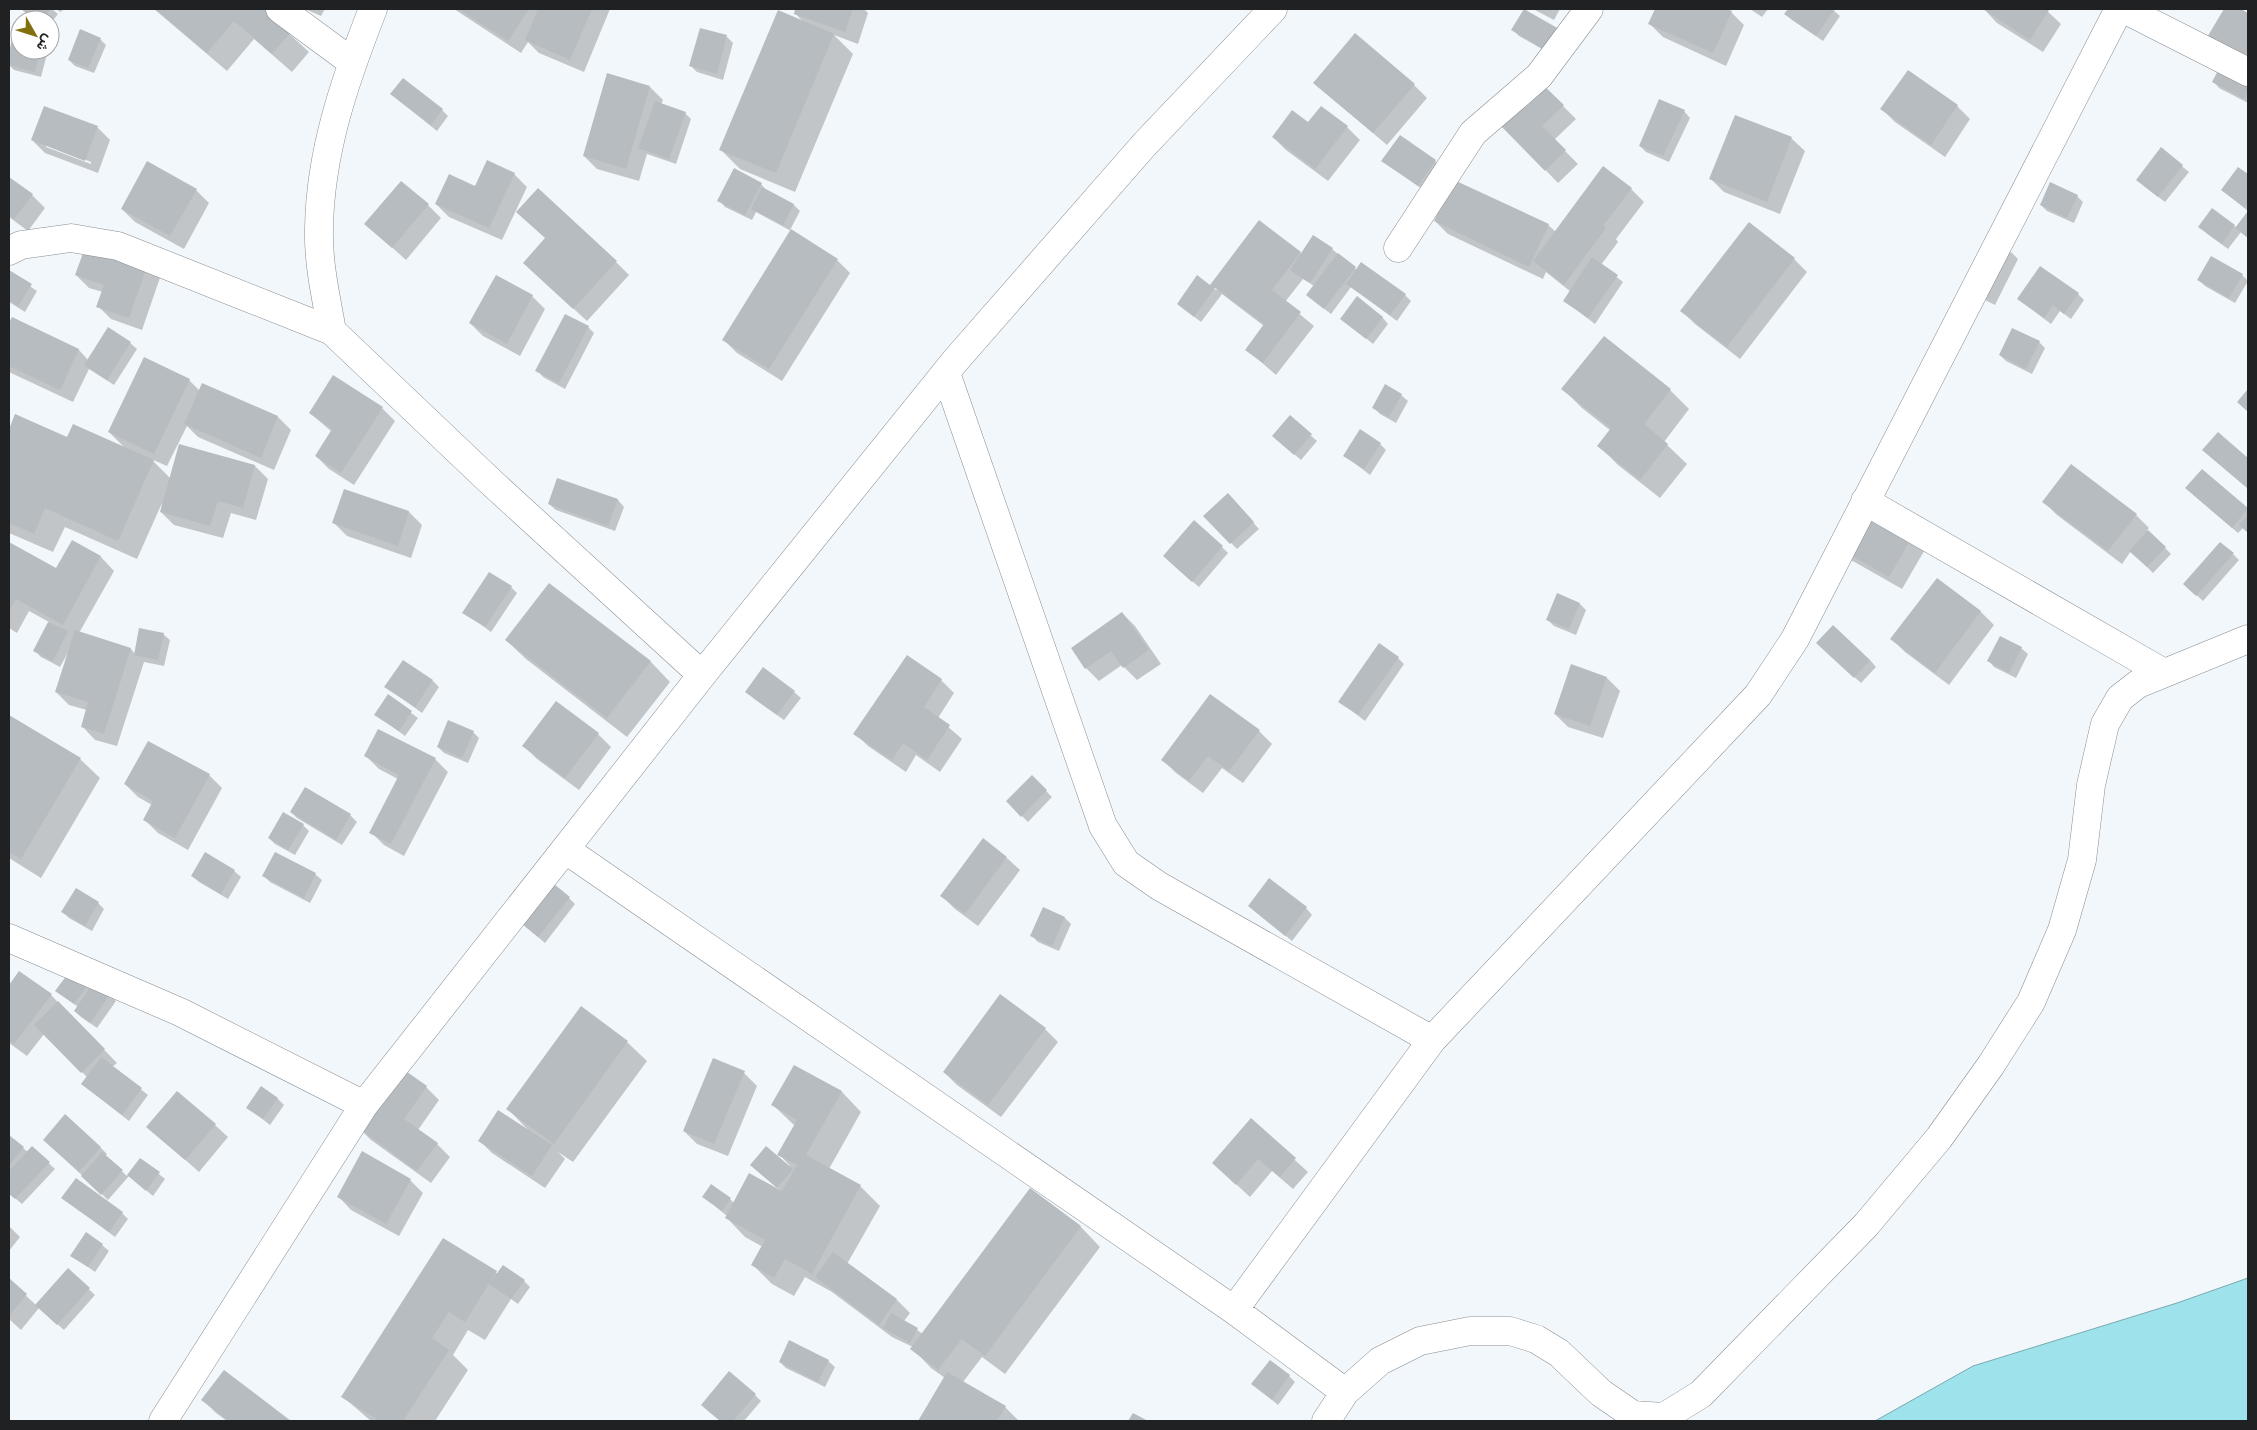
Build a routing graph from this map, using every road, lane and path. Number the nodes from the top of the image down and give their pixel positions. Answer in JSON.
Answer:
{"nodes":[{"id":1,"x":280,"y":9,"type":"edge"},
{"id":2,"x":373,"y":9,"type":"edge"},
{"id":3,"x":1273,"y":9,"type":"edge"},
{"id":4,"x":1588,"y":9,"type":"edge"},
{"id":5,"x":2119,"y":9,"type":"edge"},
{"id":6,"x":2124,"y":9,"type":"edge"},
{"id":7,"x":352,"y":62,"type":"junction"},
{"id":8,"x":2248,"y":72,"type":"edge"},
{"id":9,"x":1398,"y":248,"type":"dead end"},
{"id":10,"x":9,"y":251,"type":"edge"},
{"id":11,"x":332,"y":331,"type":"junction"},
{"id":12,"x":946,"y":372,"type":"junction"},
{"id":13,"x":1866,"y":502,"type":"junction"},
{"id":14,"x":2248,"y":639,"type":"edge"},
{"id":15,"x":2164,"y":673,"type":"junction"},
{"id":16,"x":702,"y":675,"type":"junction"},
{"id":17,"x":566,"y":850,"type":"junction"},
{"id":18,"x":9,"y":938,"type":"edge"},
{"id":19,"x":1432,"y":1040,"type":"junction"},
{"id":20,"x":364,"y":1105,"type":"junction"},
{"id":21,"x":1234,"y":1310,"type":"junction"},
{"id":22,"x":1345,"y":1392,"type":"junction"},
{"id":23,"x":163,"y":1421,"type":"edge"},
{"id":24,"x":1326,"y":1421,"type":"edge"}],
"edges":[{"from":1,"to":7,"type":"street"},
{"from":2,"to":7,"type":"street"},
{"from":3,"to":12,"type":"street"},
{"from":4,"to":9,"type":"street"},
{"from":5,"to":13,"type":"street"},
{"from":6,"to":8,"type":"street"},
{"from":7,"to":11,"type":"street"},
{"from":10,"to":11,"type":"street"},
{"from":11,"to":16,"type":"street"},
{"from":12,"to":16,"type":"street"},
{"from":12,"to":19,"type":"street"},
{"from":13,"to":15,"type":"street"},
{"from":13,"to":19,"type":"street"},
{"from":14,"to":15,"type":"street"},
{"from":15,"to":22,"type":"street"},
{"from":16,"to":17,"type":"street"},
{"from":17,"to":20,"type":"street"},
{"from":17,"to":21,"type":"street"},
{"from":18,"to":20,"type":"street"},
{"from":19,"to":21,"type":"street"},
{"from":20,"to":23,"type":"street"},
{"from":21,"to":22,"type":"street"},
{"from":22,"to":24,"type":"street"}]}
